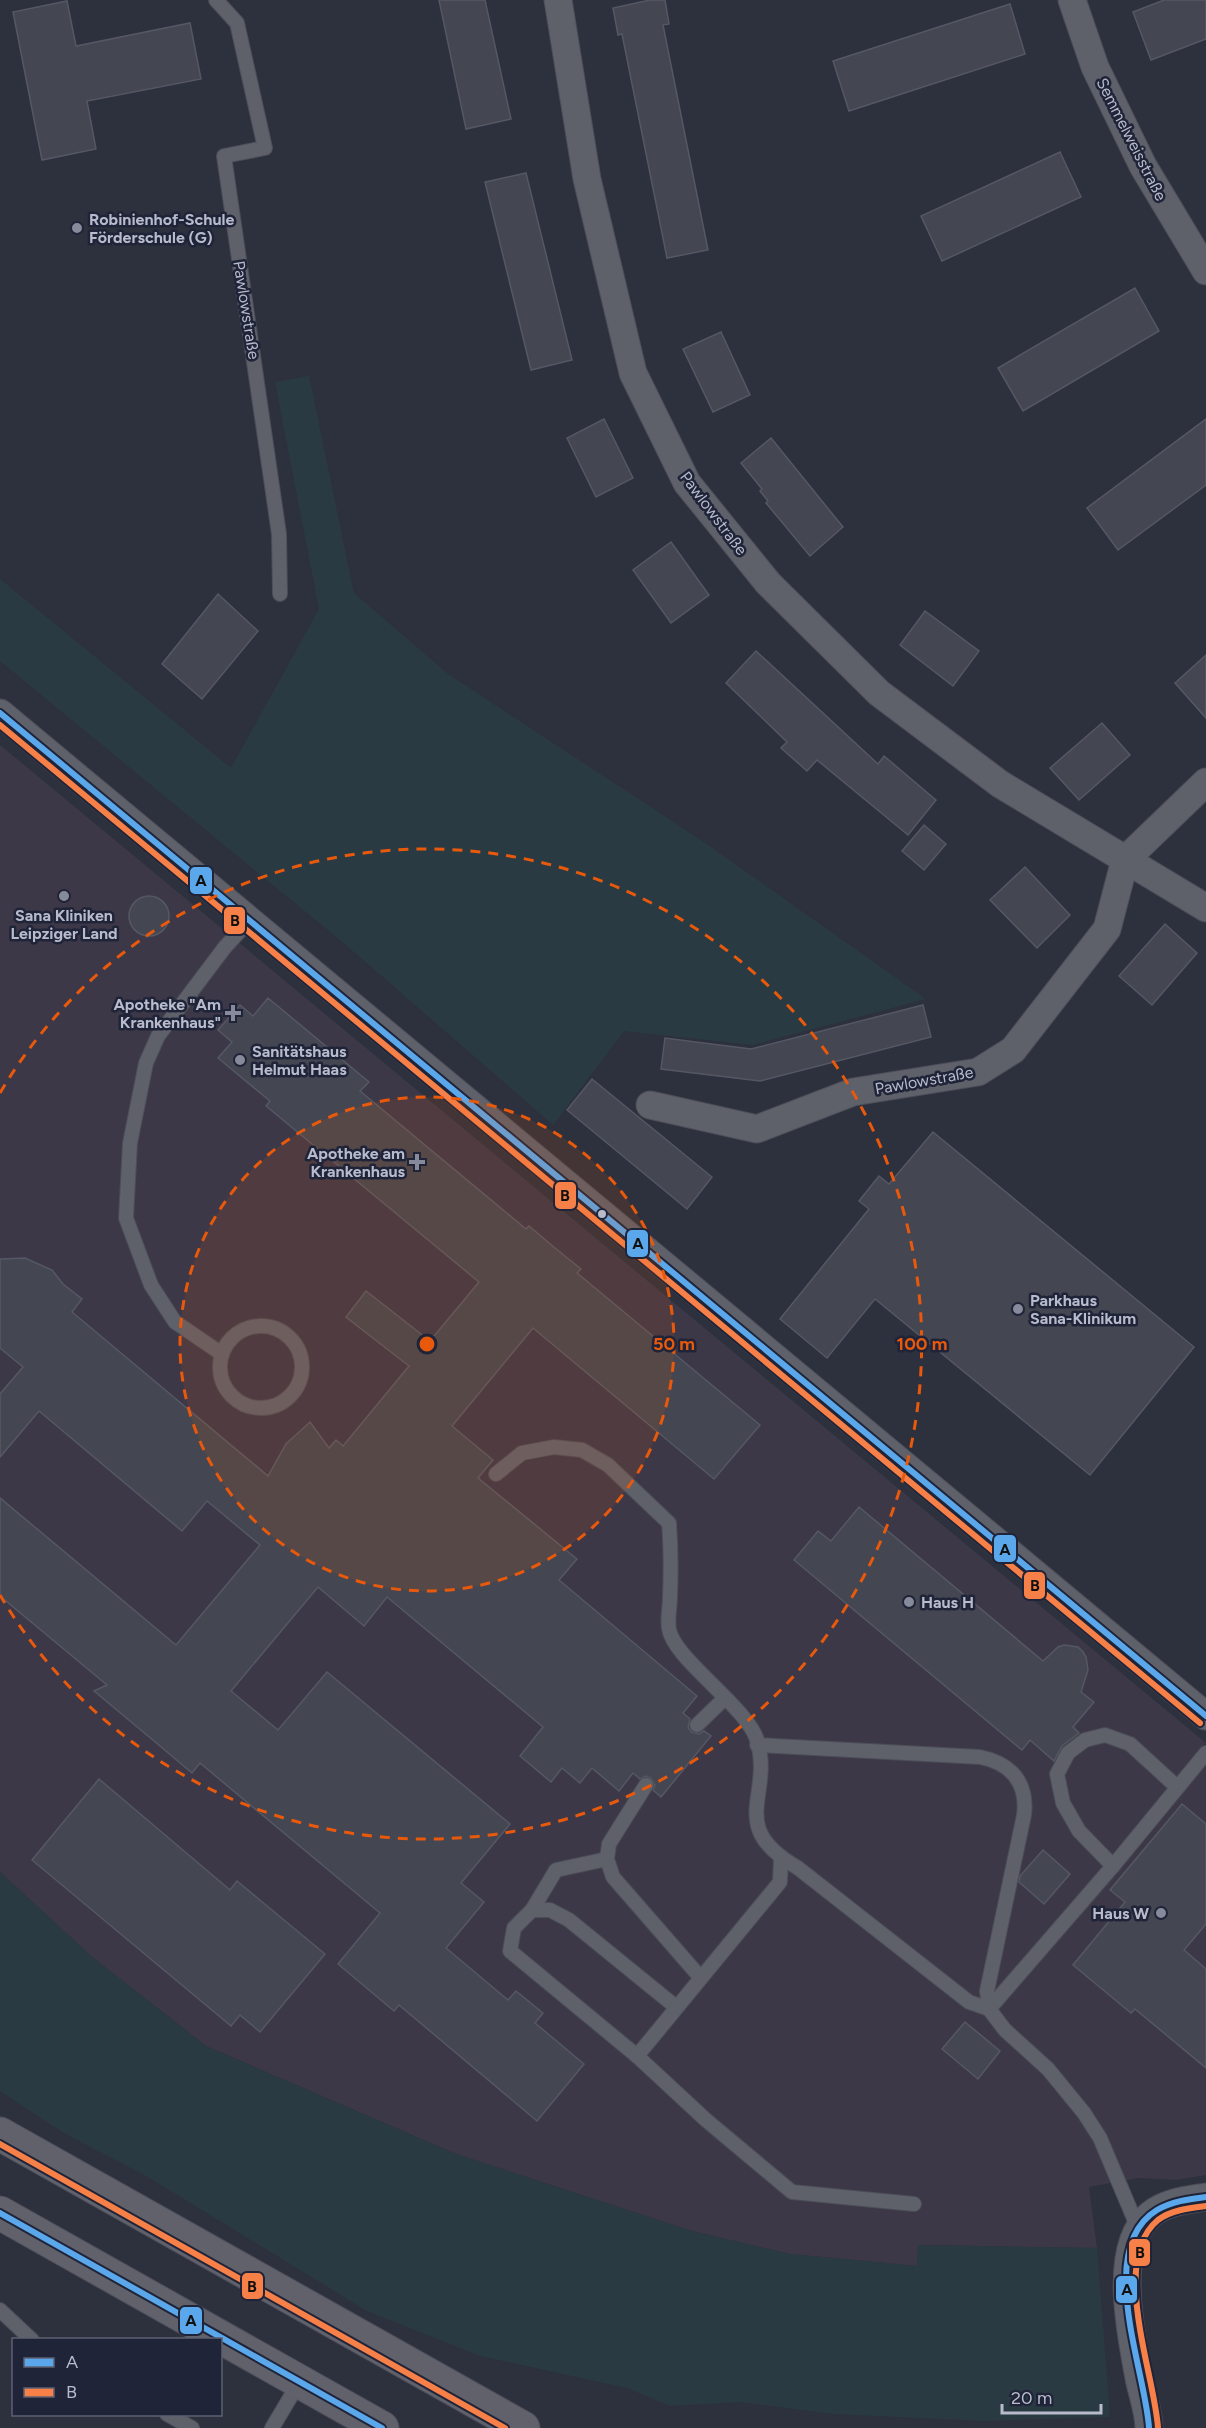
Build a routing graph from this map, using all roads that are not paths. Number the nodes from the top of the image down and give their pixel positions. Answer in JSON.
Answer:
{"nodes":[{"id":1,"x":216,"y":0,"type":"edge"},
{"id":2,"x":558,"y":0,"type":"edge"},
{"id":3,"x":1072,"y":0,"type":"edge"},
{"id":4,"x":1206,"y":271,"type":"edge"},
{"id":5,"x":280,"y":594,"type":"dead end"},
{"id":6,"x":0,"y":713,"type":"edge"},
{"id":7,"x":1206,"y":782,"type":"edge"},
{"id":8,"x":1125,"y":860,"type":"junction"},
{"id":9,"x":1206,"y":908,"type":"edge"},
{"id":10,"x":250,"y":920,"type":"junction"},
{"id":11,"x":650,"y":1105,"type":"dead end"},
{"id":12,"x":222,"y":1354,"type":"junction"},
{"id":13,"x":496,"y":1474,"type":"dead end"},
{"id":14,"x":725,"y":1698,"type":"junction"},
{"id":15,"x":1206,"y":1716,"type":"edge"},
{"id":16,"x":697,"y":1725,"type":"dead end"},
{"id":17,"x":758,"y":1745,"type":"junction"},
{"id":18,"x":1206,"y":1753,"type":"edge"},
{"id":19,"x":646,"y":1785,"type":"dead end"},
{"id":20,"x":1177,"y":1787,"type":"junction"},
{"id":21,"x":781,"y":1858,"type":"junction"},
{"id":22,"x":607,"y":1859,"type":"junction"},
{"id":23,"x":1113,"y":1866,"type":"junction"},
{"id":24,"x":532,"y":1910,"type":"junction"},
{"id":25,"x":700,"y":1977,"type":"junction"},
{"id":26,"x":676,"y":2007,"type":"junction"},
{"id":27,"x":989,"y":2009,"type":"junction"},
{"id":28,"x":637,"y":2056,"type":"junction"},
{"id":29,"x":0,"y":2134,"type":"edge"},
{"id":30,"x":1206,"y":2197,"type":"edge"},
{"id":31,"x":914,"y":2204,"type":"dead end"},
{"id":32,"x":0,"y":2212,"type":"edge"},
{"id":33,"x":1138,"y":2228,"type":"junction"},
{"id":34,"x":0,"y":2310,"type":"edge"},
{"id":35,"x":30,"y":2338,"type":"edge"},
{"id":36,"x":301,"y":2380,"type":"junction"},
{"id":37,"x":169,"y":2416,"type":"edge"},
{"id":38,"x":192,"y":2428,"type":"edge"},
{"id":39,"x":272,"y":2428,"type":"edge"},
{"id":40,"x":382,"y":2428,"type":"edge"},
{"id":41,"x":523,"y":2428,"type":"edge"},
{"id":42,"x":1149,"y":2428,"type":"edge"}],
"edges":[{"from":1,"to":5,"type":"lane","name":"Pawlowstraße"},
{"from":2,"to":8,"type":"street","name":"Pawlowstraße"},
{"from":3,"to":4,"type":"street","name":"Semmelweisstraße"},
{"from":6,"to":10,"type":"street"},
{"from":7,"to":8,"type":"street"},
{"from":8,"to":9,"type":"street","name":"Pawlowstraße"},
{"from":8,"to":11,"type":"street","name":"Pawlowstraße"},
{"from":10,"to":12,"type":"lane"},
{"from":10,"to":15,"type":"street"},
{"from":12,"to":12,"type":"lane"},
{"from":13,"to":14,"type":"lane"},
{"from":14,"to":16,"type":"lane"},
{"from":14,"to":17,"type":"lane"},
{"from":17,"to":21,"type":"lane"},
{"from":17,"to":27,"type":"lane"},
{"from":18,"to":20,"type":"lane"},
{"from":19,"to":22,"type":"lane"},
{"from":20,"to":23,"type":"lane"},
{"from":20,"to":23,"type":"lane"},
{"from":21,"to":25,"type":"lane"},
{"from":21,"to":27,"type":"lane"},
{"from":22,"to":24,"type":"lane"},
{"from":22,"to":25,"type":"lane"},
{"from":23,"to":27,"type":"lane"},
{"from":24,"to":26,"type":"lane"},
{"from":24,"to":28,"type":"lane"},
{"from":25,"to":26,"type":"lane"},
{"from":26,"to":28,"type":"lane"},
{"from":27,"to":33,"type":"lane"},
{"from":28,"to":31,"type":"lane"},
{"from":29,"to":41,"type":"main road"},
{"from":30,"to":33,"type":"street"},
{"from":32,"to":36,"type":"main road"},
{"from":33,"to":42,"type":"street"},
{"from":34,"to":35,"type":"lane"},
{"from":36,"to":39,"type":"lane"},
{"from":36,"to":40,"type":"main road"},
{"from":37,"to":38,"type":"lane"}]}
